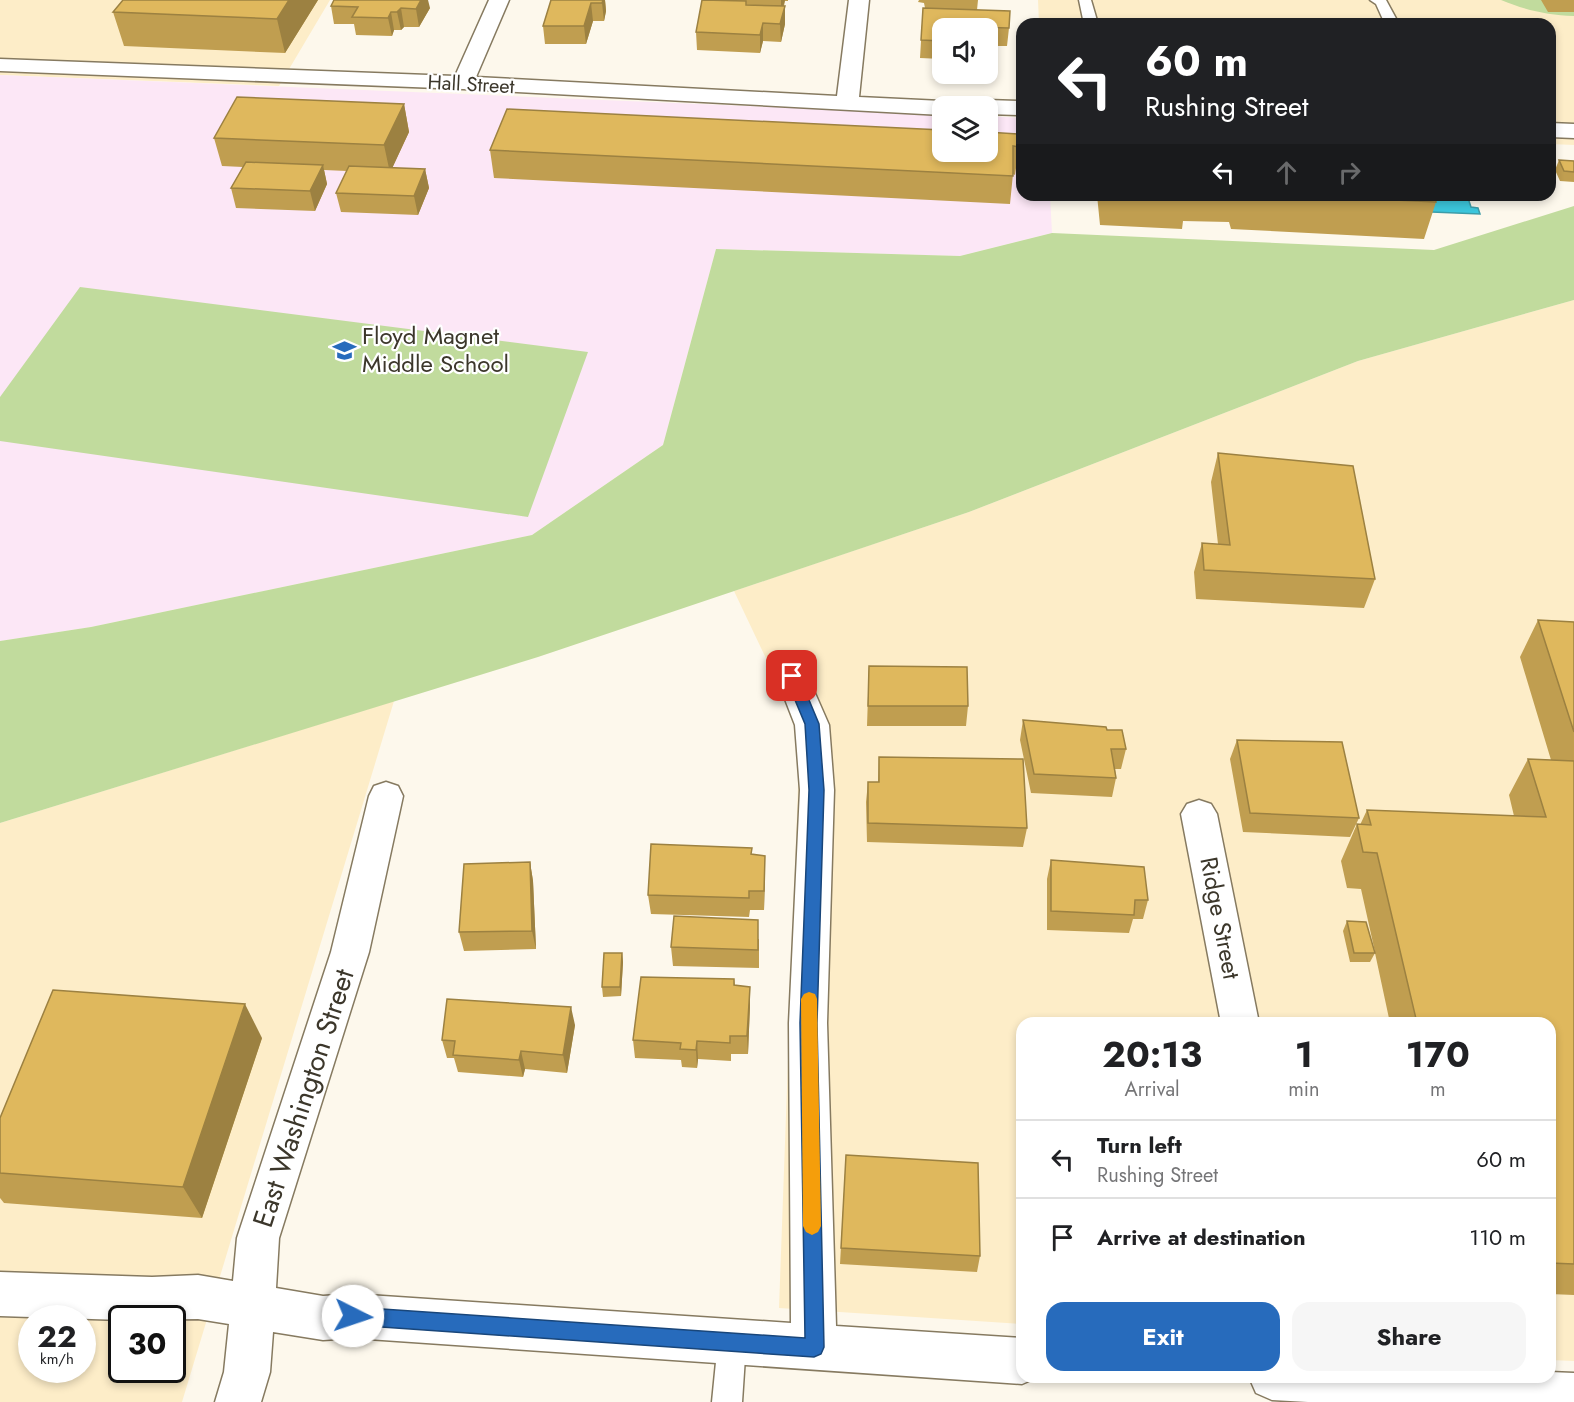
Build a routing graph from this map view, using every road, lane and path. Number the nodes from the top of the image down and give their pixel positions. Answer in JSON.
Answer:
{"nodes":[{"id":1,"x":499,"y":0,"type":"edge"},
{"id":2,"x":859,"y":0,"type":"edge"},
{"id":3,"x":1086,"y":0,"type":"edge"},
{"id":4,"x":1376,"y":0,"type":"edge"},
{"id":5,"x":1090,"y":18,"type":"edge"},
{"id":6,"x":1389,"y":18,"type":"edge"},
{"id":7,"x":0,"y":65,"type":"edge"},
{"id":8,"x":463,"y":83,"type":"junction"},
{"id":9,"x":848,"y":103,"type":"junction"},
{"id":10,"x":932,"y":107,"type":"edge"},
{"id":11,"x":998,"y":107,"type":"edge"},
{"id":12,"x":1016,"y":108,"type":"edge"},
{"id":13,"x":1556,"y":130,"type":"edge"},
{"id":14,"x":1574,"y":131,"type":"edge"},
{"id":15,"x":792,"y":676,"type":"dead end"},
{"id":16,"x":386,"y":796,"type":"dead end"},
{"id":17,"x":1199,"y":814,"type":"dead end"},
{"id":18,"x":1239,"y":1017,"type":"edge"},
{"id":19,"x":0,"y":1294,"type":"edge"},
{"id":20,"x":252,"y":1306,"type":"junction"},
{"id":21,"x":732,"y":1342,"type":"junction"},
{"id":22,"x":814,"y":1347,"type":"junction"},
{"id":23,"x":1016,"y":1361,"type":"edge"},
{"id":24,"x":1375,"y":1383,"type":"edge"},
{"id":25,"x":1574,"y":1396,"type":"edge"},
{"id":26,"x":238,"y":1402,"type":"edge"},
{"id":27,"x":727,"y":1402,"type":"edge"}],
"edges":[{"from":1,"to":8,"type":"street"},
{"from":2,"to":9,"type":"street"},
{"from":3,"to":5,"type":"lane"},
{"from":4,"to":6,"type":"lane"},
{"from":7,"to":8,"type":"street","name":"Hall Street"},
{"from":8,"to":9,"type":"street","name":"Hall Street"},
{"from":9,"to":10,"type":"street","name":"Hall Street"},
{"from":11,"to":12,"type":"street"},
{"from":13,"to":14,"type":"street"},
{"from":15,"to":22,"type":"street"},
{"from":16,"to":20,"type":"street","name":"East Washington Street"},
{"from":17,"to":18,"type":"street","name":"Ridge Street"},
{"from":19,"to":20,"type":"street"},
{"from":20,"to":21,"type":"street"},
{"from":20,"to":26,"type":"street","name":"East Washington Street"},
{"from":21,"to":22,"type":"street"},
{"from":21,"to":27,"type":"lane"},
{"from":22,"to":23,"type":"street"},
{"from":24,"to":25,"type":"street"}]}
